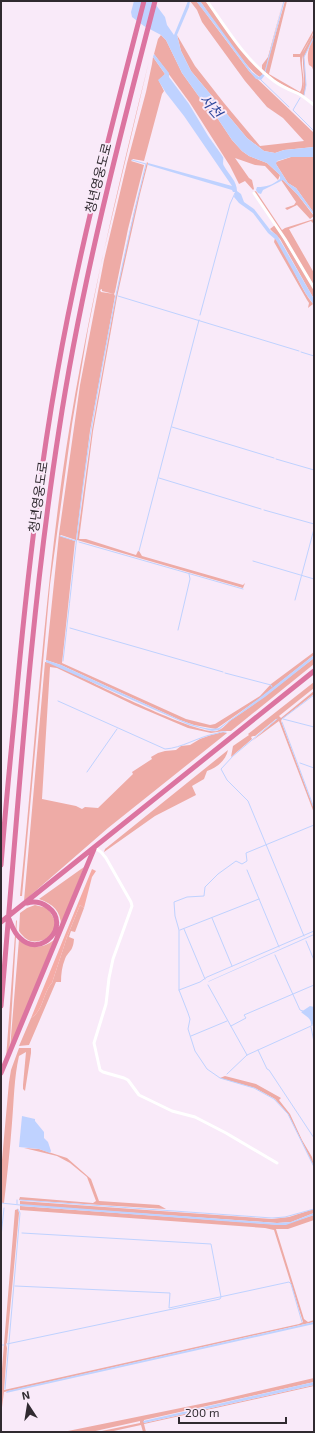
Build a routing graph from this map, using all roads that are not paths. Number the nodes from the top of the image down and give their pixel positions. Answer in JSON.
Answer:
{"nodes":[{"id":1,"x":144,"y":1,"type":"edge"},
{"id":2,"x":155,"y":1,"type":"edge"},
{"id":3,"x":207,"y":1,"type":"edge"},
{"id":4,"x":314,"y":105,"type":"edge"},
{"id":5,"x":254,"y":193,"type":"dead end"},
{"id":6,"x":314,"y":288,"type":"edge"},
{"id":7,"x":314,"y":671,"type":"edge"},
{"id":8,"x":4,"y":824,"type":"junction"},
{"id":9,"x":1,"y":833,"type":"edge"},
{"id":10,"x":95,"y":848,"type":"junction"},
{"id":11,"x":1,"y":865,"type":"edge"},
{"id":12,"x":26,"y":904,"type":"junction"},
{"id":13,"x":1,"y":922,"type":"edge"},
{"id":14,"x":9,"y":923,"type":"junction"},
{"id":15,"x":1,"y":1006,"type":"edge"},
{"id":16,"x":1,"y":1073,"type":"edge"},
{"id":17,"x":277,"y":1164,"type":"dead end"}],
"edges":[{"from":1,"to":8,"type":"highway","name":"청년영웅도로"},
{"from":2,"to":14,"type":"highway","name":"청년영웅도로"},
{"from":3,"to":4,"type":"street"},
{"from":5,"to":6,"type":"street"},
{"from":7,"to":10,"type":"highway"},
{"from":8,"to":9,"type":"highway"},
{"from":8,"to":11,"type":"highway","name":"청년영웅도로"},
{"from":10,"to":12,"type":"highway"},
{"from":10,"to":16,"type":"highway"},
{"from":10,"to":17,"type":"street"},
{"from":12,"to":13,"type":"highway"},
{"from":12,"to":14,"type":"highway"},
{"from":14,"to":15,"type":"highway","name":"청년영웅도로"}]}
